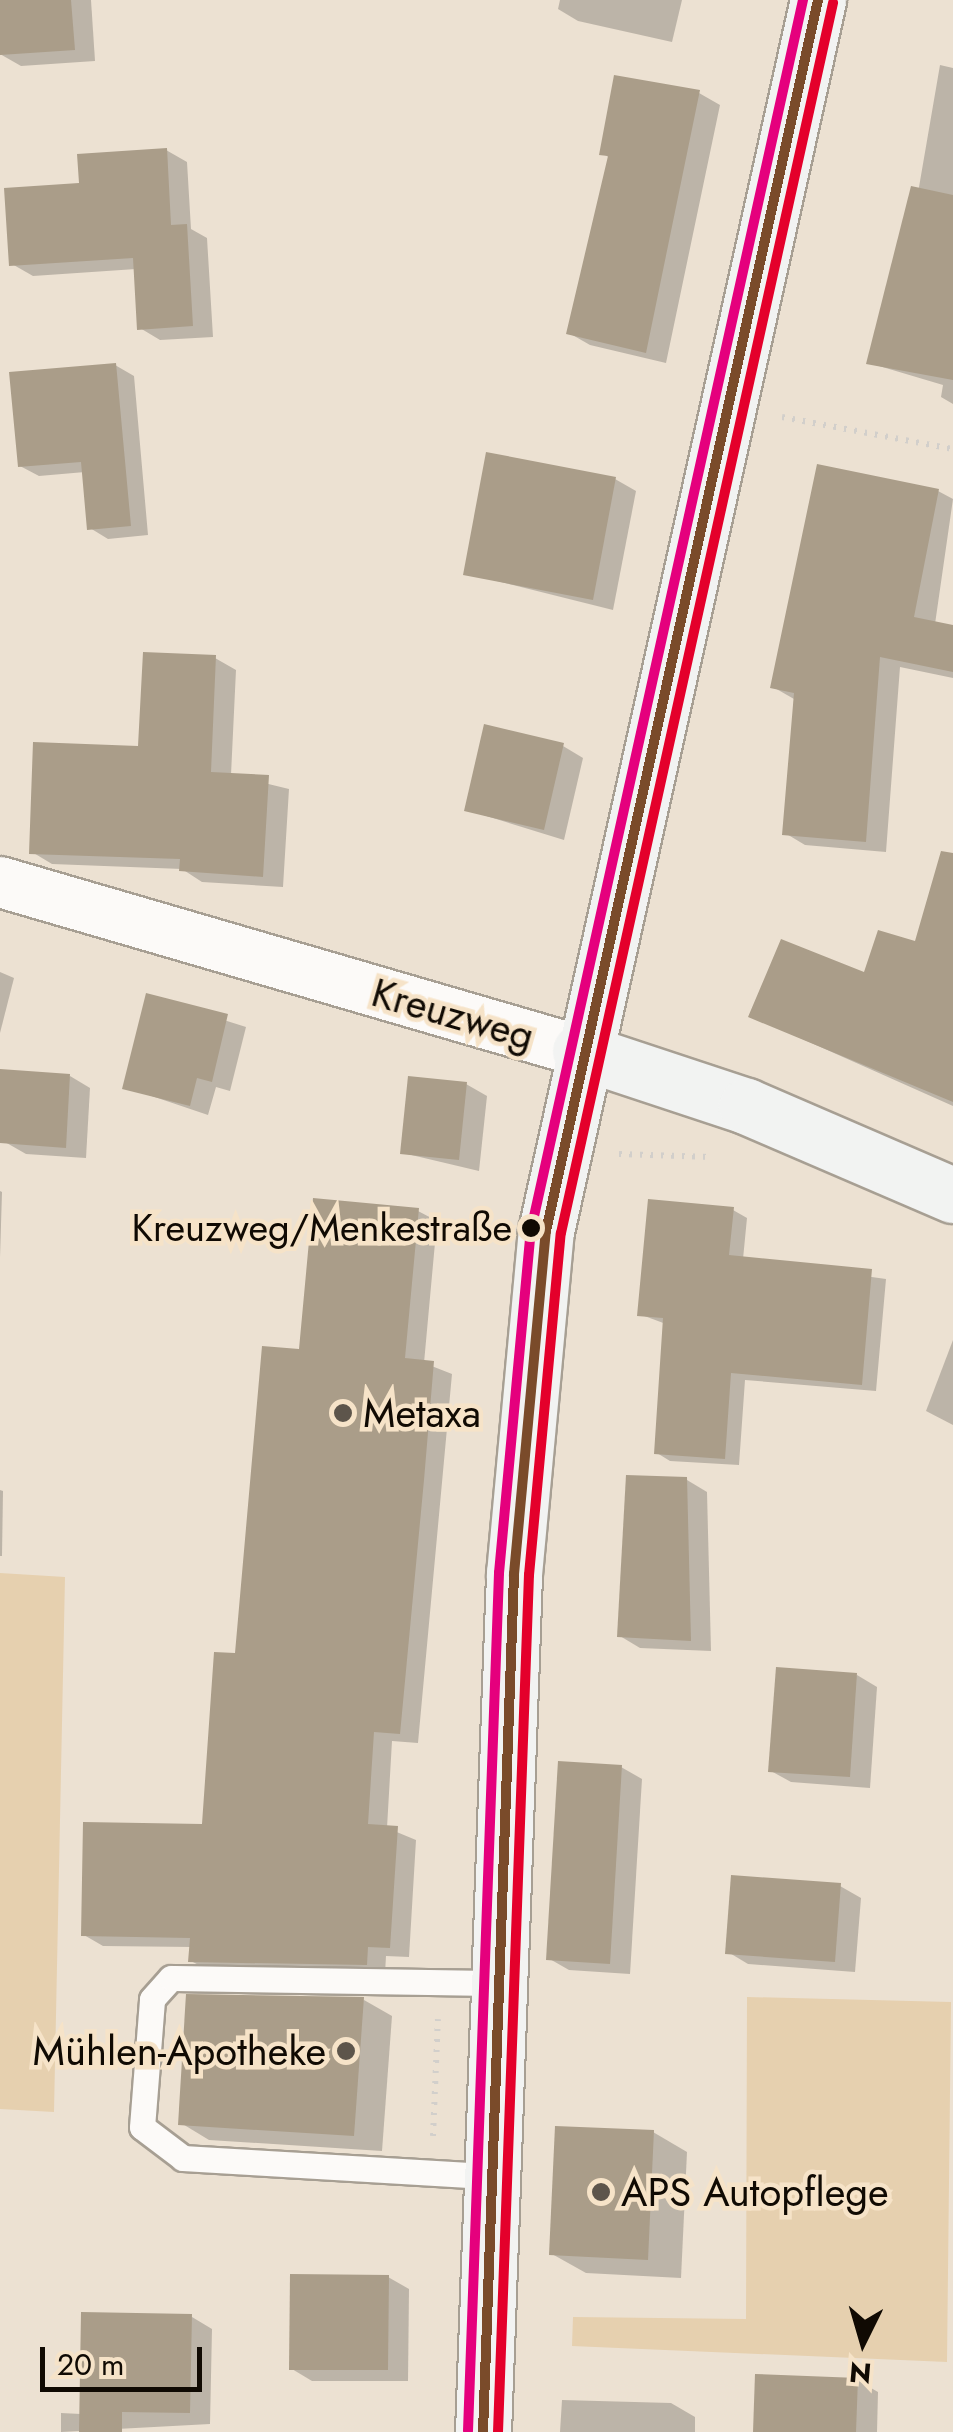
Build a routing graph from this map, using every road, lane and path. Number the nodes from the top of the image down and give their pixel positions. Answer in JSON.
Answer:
{"nodes":[{"id":1,"x":818,"y":0,"type":"edge"},
{"id":2,"x":726,"y":406,"type":"junction"},
{"id":3,"x":953,"y":450,"type":"edge"},
{"id":4,"x":0,"y":882,"type":"edge"},
{"id":5,"x":580,"y":1050,"type":"junction"},
{"id":6,"x":953,"y":1195,"type":"edge"},
{"id":7,"x":495,"y":1983,"type":"junction"},
{"id":8,"x":486,"y":2176,"type":"junction"},
{"id":9,"x":483,"y":2432,"type":"edge"}],
"edges":[{"from":1,"to":2,"type":"street"},
{"from":2,"to":3,"type":"path"},
{"from":2,"to":5,"type":"street"},
{"from":4,"to":5,"type":"street","name":"Kreuzweg"},
{"from":5,"to":6,"type":"street","name":"Kreuzweg"},
{"from":5,"to":7,"type":"street"},
{"from":7,"to":8,"type":"street"},
{"from":7,"to":8,"type":"lane"},
{"from":8,"to":9,"type":"street"}]}
